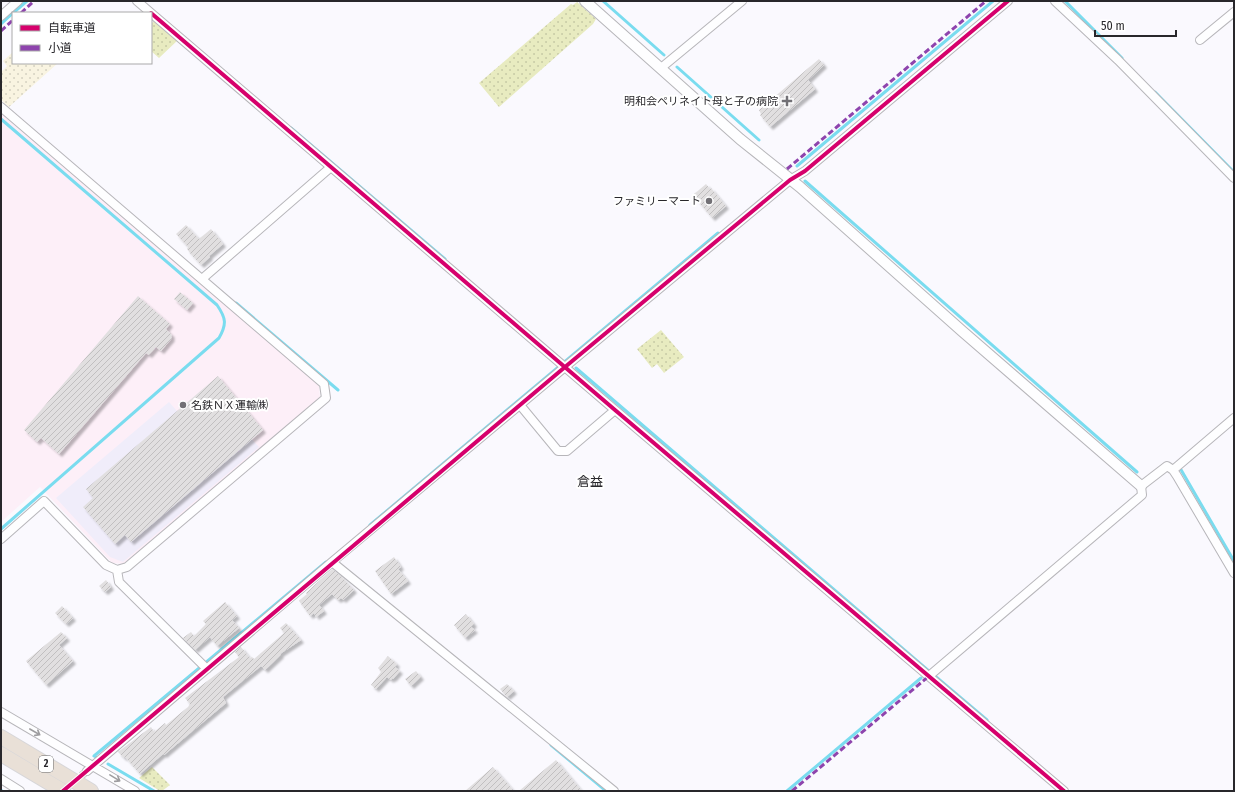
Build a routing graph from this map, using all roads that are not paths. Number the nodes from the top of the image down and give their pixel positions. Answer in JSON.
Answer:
{"nodes":[{"id":1,"x":18,"y":1,"type":"edge"},
{"id":2,"x":136,"y":1,"type":"edge"},
{"id":3,"x":585,"y":1,"type":"edge"},
{"id":4,"x":742,"y":1,"type":"edge"},
{"id":5,"x":1008,"y":1,"type":"edge"},
{"id":6,"x":1056,"y":1,"type":"edge"},
{"id":7,"x":150,"y":12,"type":"edge"},
{"id":8,"x":1234,"y":12,"type":"edge"},
{"id":9,"x":152,"y":14,"type":"edge"},
{"id":10,"x":1,"y":16,"type":"edge"},
{"id":11,"x":1200,"y":40,"type":"dead end"},
{"id":12,"x":661,"y":68,"type":"junction"},
{"id":13,"x":1,"y":107,"type":"edge"},
{"id":14,"x":331,"y":167,"type":"junction"},
{"id":15,"x":1234,"y":178,"type":"edge"},
{"id":16,"x":790,"y":180,"type":"junction"},
{"id":17,"x":202,"y":279,"type":"junction"},
{"id":18,"x":562,"y":365,"type":"junction"},
{"id":19,"x":520,"y":405,"type":"junction"},
{"id":20,"x":615,"y":410,"type":"junction"},
{"id":21,"x":1234,"y":418,"type":"edge"},
{"id":22,"x":1173,"y":470,"type":"junction"},
{"id":23,"x":1142,"y":486,"type":"junction"},
{"id":24,"x":1,"y":540,"type":"edge"},
{"id":25,"x":332,"y":562,"type":"junction"},
{"id":26,"x":117,"y":570,"type":"junction"},
{"id":27,"x":1234,"y":573,"type":"edge"},
{"id":28,"x":204,"y":666,"type":"junction"},
{"id":29,"x":930,"y":676,"type":"junction"},
{"id":30,"x":1,"y":712,"type":"edge"},
{"id":31,"x":1,"y":736,"type":"edge"},
{"id":32,"x":1,"y":754,"type":"edge"},
{"id":33,"x":94,"y":766,"type":"junction"},
{"id":34,"x":87,"y":772,"type":"tunnel mouth"},
{"id":35,"x":1,"y":779,"type":"edge"},
{"id":36,"x":20,"y":791,"type":"edge"},
{"id":37,"x":63,"y":791,"type":"edge"},
{"id":38,"x":91,"y":791,"type":"edge"},
{"id":39,"x":136,"y":791,"type":"edge"},
{"id":40,"x":614,"y":791,"type":"edge"},
{"id":41,"x":1064,"y":791,"type":"edge"}],
"edges":[{"from":1,"to":10,"type":"street"},
{"from":2,"to":7,"type":"street"},
{"from":3,"to":12,"type":"street"},
{"from":4,"to":12,"type":"street"},
{"from":5,"to":16,"type":"street"},
{"from":6,"to":15,"type":"street"},
{"from":8,"to":11,"type":"street"},
{"from":9,"to":14,"type":"street"},
{"from":12,"to":16,"type":"street"},
{"from":13,"to":17,"type":"street"},
{"from":14,"to":17,"type":"street"},
{"from":14,"to":18,"type":"street"},
{"from":16,"to":18,"type":"street"},
{"from":16,"to":23,"type":"street"},
{"from":17,"to":26,"type":"street"},
{"from":18,"to":19,"type":"street"},
{"from":18,"to":20,"type":"street"},
{"from":19,"to":20,"type":"street"},
{"from":19,"to":25,"type":"street"},
{"from":20,"to":29,"type":"street"},
{"from":21,"to":22,"type":"street"},
{"from":22,"to":23,"type":"street"},
{"from":22,"to":27,"type":"street"},
{"from":23,"to":29,"type":"street"},
{"from":24,"to":26,"type":"street"},
{"from":25,"to":28,"type":"street"},
{"from":25,"to":40,"type":"street"},
{"from":26,"to":28,"type":"street"},
{"from":28,"to":33,"type":"street"},
{"from":29,"to":41,"type":"street"},
{"from":30,"to":33,"type":"street","one_way":true},
{"from":31,"to":38,"type":"highway","number":"2"},
{"from":32,"to":37,"type":"highway","number":"2"},
{"from":33,"to":34,"type":"street"},
{"from":33,"to":39,"type":"street","one_way":true},
{"from":35,"to":36,"type":"street"}]}
